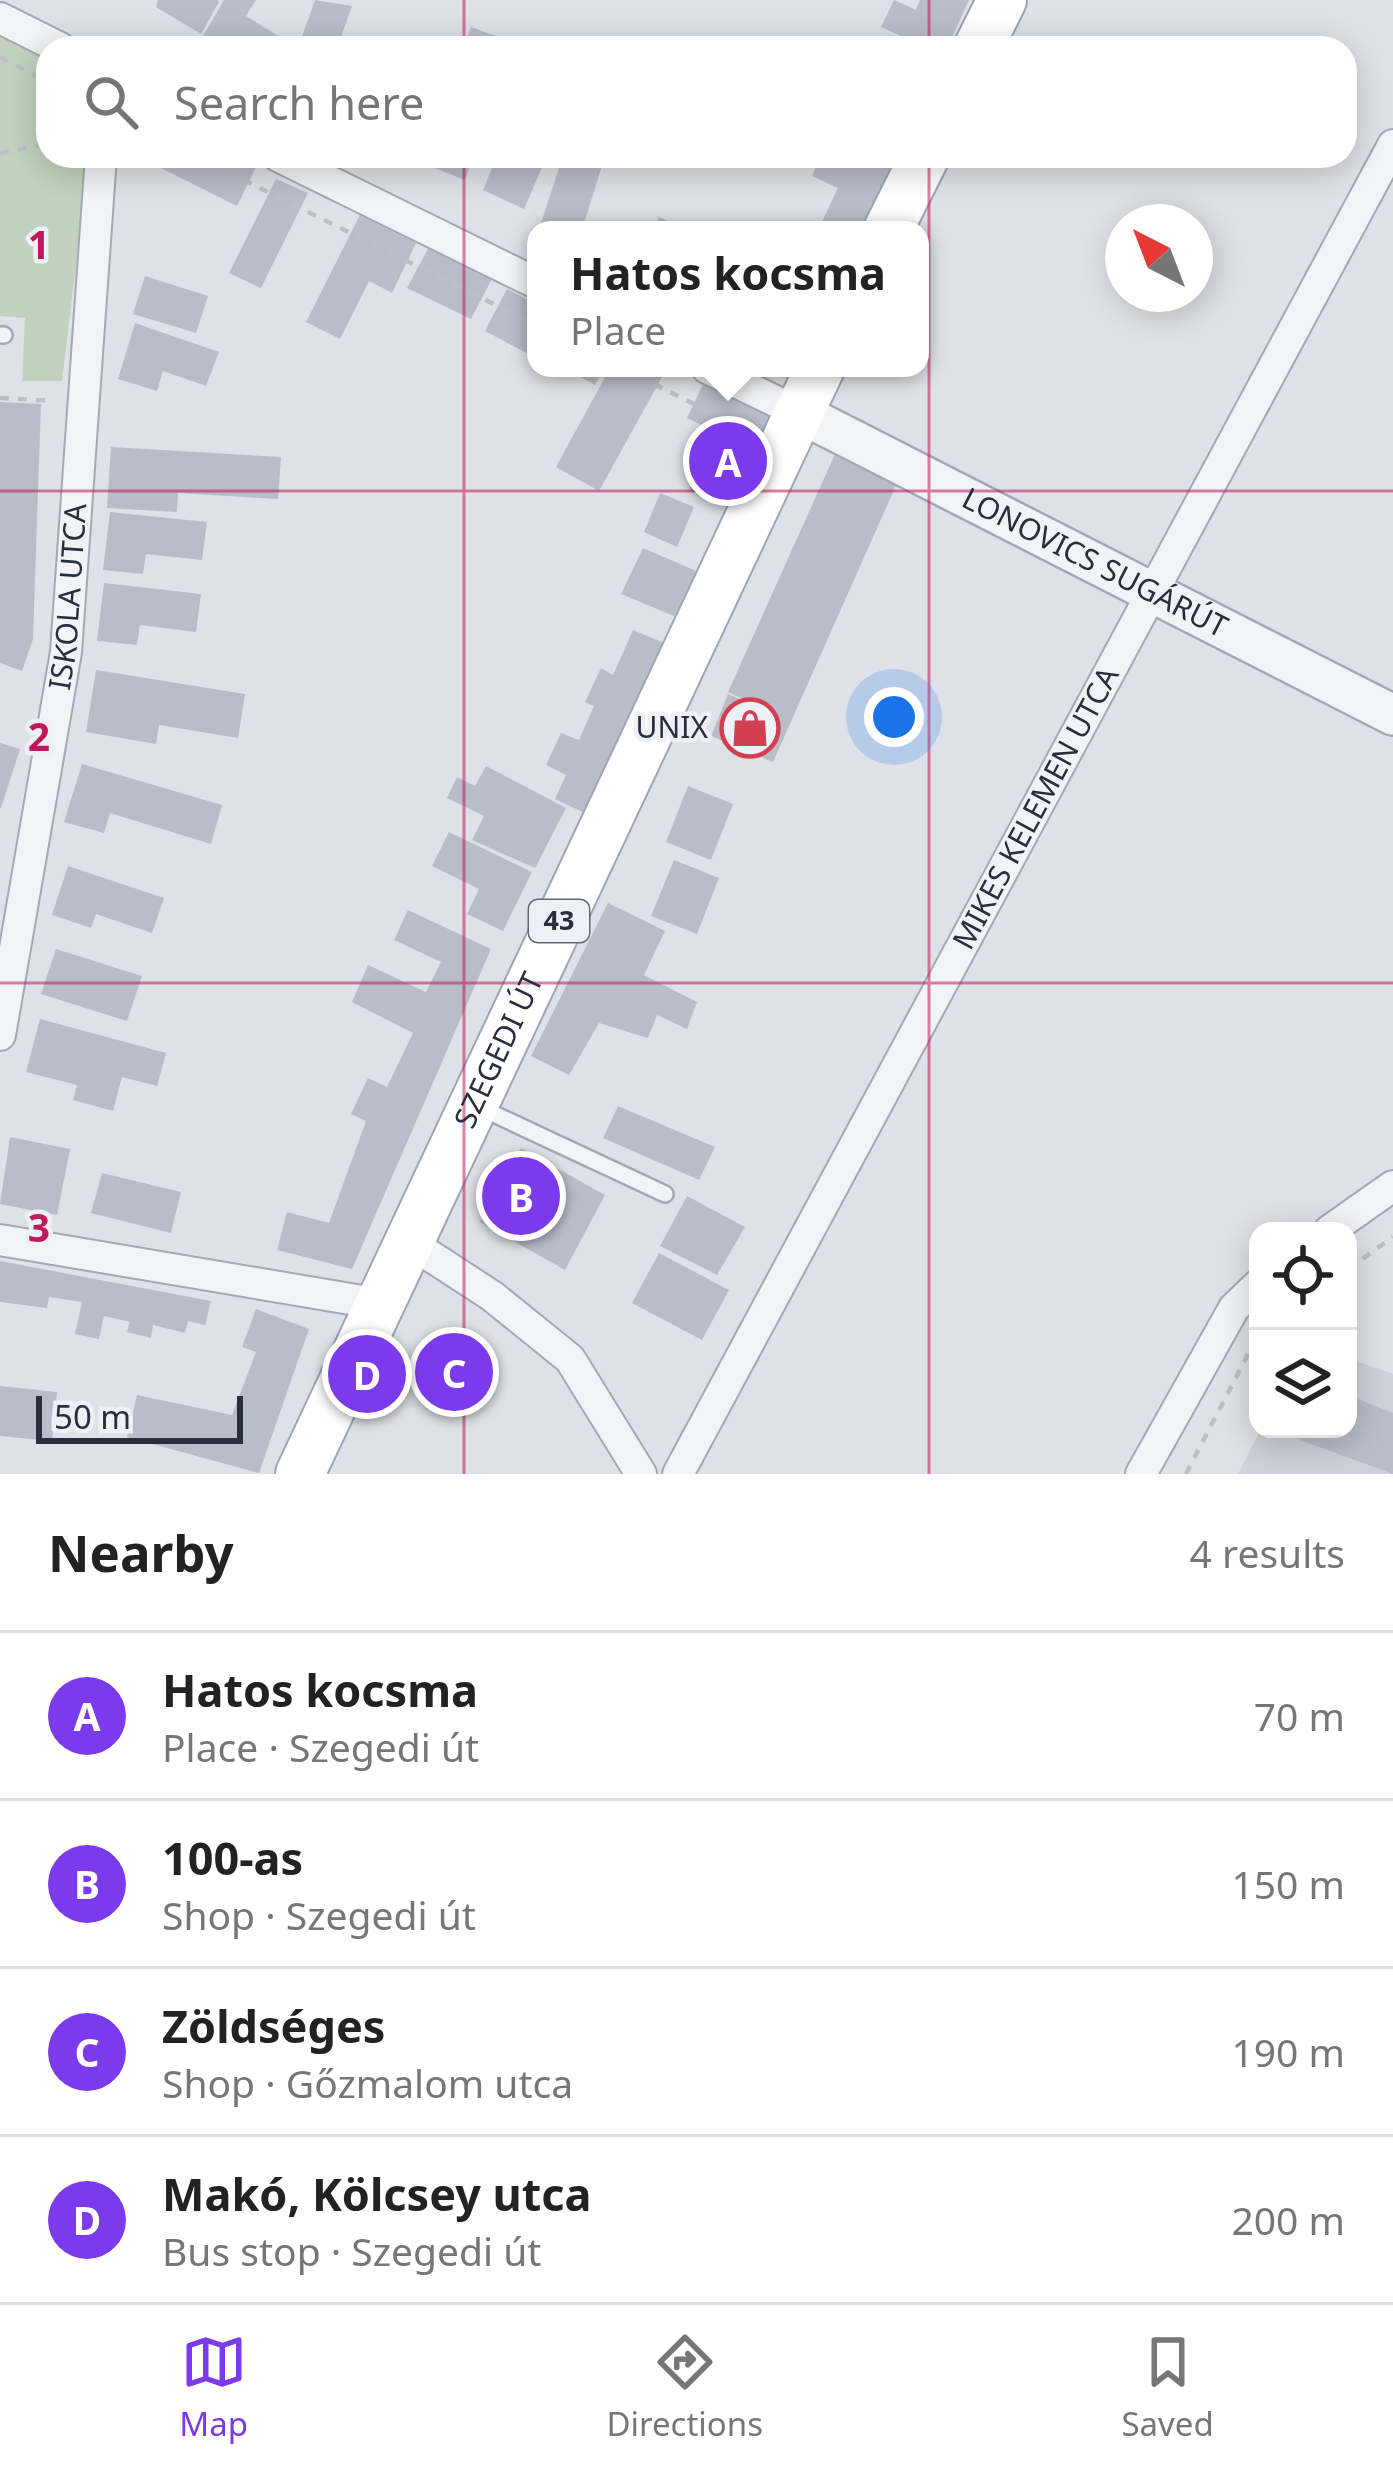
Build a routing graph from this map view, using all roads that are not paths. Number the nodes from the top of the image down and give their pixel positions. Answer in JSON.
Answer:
{"nodes":[{"id":1,"x":1002,"y":0,"type":"edge"},
{"id":2,"x":0,"y":18,"type":"edge"},
{"id":3,"x":36,"y":36,"type":"edge"},
{"id":4,"x":984,"y":36,"type":"edge"},
{"id":5,"x":1393,"y":145,"type":"edge"},
{"id":6,"x":100,"y":168,"type":"edge"},
{"id":7,"x":302,"y":168,"type":"edge"},
{"id":8,"x":919,"y":168,"type":"edge"},
{"id":9,"x":892,"y":221,"type":"edge"},
{"id":10,"x":527,"y":280,"type":"edge"},
{"id":11,"x":719,"y":377,"type":"edge"},
{"id":12,"x":814,"y":377,"type":"edge"},
{"id":13,"x":782,"y":426,"type":"junction"},
{"id":14,"x":1149,"y":592,"type":"junction"},
{"id":15,"x":1393,"y":715,"type":"edge"},
{"id":16,"x":0,"y":1035,"type":"edge"},
{"id":17,"x":473,"y":1105,"type":"junction"},
{"id":18,"x":1393,"y":1186,"type":"edge"},
{"id":19,"x":665,"y":1194,"type":"dead end"},
{"id":20,"x":1342,"y":1222,"type":"edge"},
{"id":21,"x":0,"y":1240,"type":"edge"},
{"id":22,"x":409,"y":1242,"type":"junction"},
{"id":23,"x":1249,"y":1294,"type":"edge"},
{"id":24,"x":380,"y":1304,"type":"junction"},
{"id":25,"x":300,"y":1474,"type":"edge"},
{"id":26,"x":641,"y":1474,"type":"edge"},
{"id":27,"x":679,"y":1474,"type":"edge"},
{"id":28,"x":1141,"y":1474,"type":"edge"}],
"edges":[{"from":1,"to":4,"type":"main road"},
{"from":2,"to":3,"type":"street"},
{"from":5,"to":14,"type":"street","name":"MIKES KELEMEN UTCA"},
{"from":6,"to":16,"type":"street","name":"ISKOLA UTCA"},
{"from":7,"to":10,"type":"street"},
{"from":8,"to":9,"type":"main road"},
{"from":11,"to":13,"type":"street"},
{"from":12,"to":13,"type":"main road","name":"SZEGEDI ÚT","number":"43"},
{"from":13,"to":14,"type":"street","name":"LONOVICS SUGÁRÚT"},
{"from":13,"to":17,"type":"main road","name":"SZEGEDI ÚT","number":"43"},
{"from":14,"to":15,"type":"street","name":"LONOVICS SUGÁRÚT"},
{"from":14,"to":27,"type":"street","name":"MIKES KELEMEN UTCA"},
{"from":17,"to":19,"type":"lane"},
{"from":17,"to":22,"type":"main road","name":"SZEGEDI ÚT","number":"43"},
{"from":18,"to":20,"type":"street"},
{"from":21,"to":24,"type":"street"},
{"from":22,"to":24,"type":"main road","name":"SZEGEDI ÚT","number":"43"},
{"from":22,"to":26,"type":"street"},
{"from":23,"to":28,"type":"street"},
{"from":24,"to":25,"type":"main road","name":"SZEGEDI ÚT","number":"43"}]}
